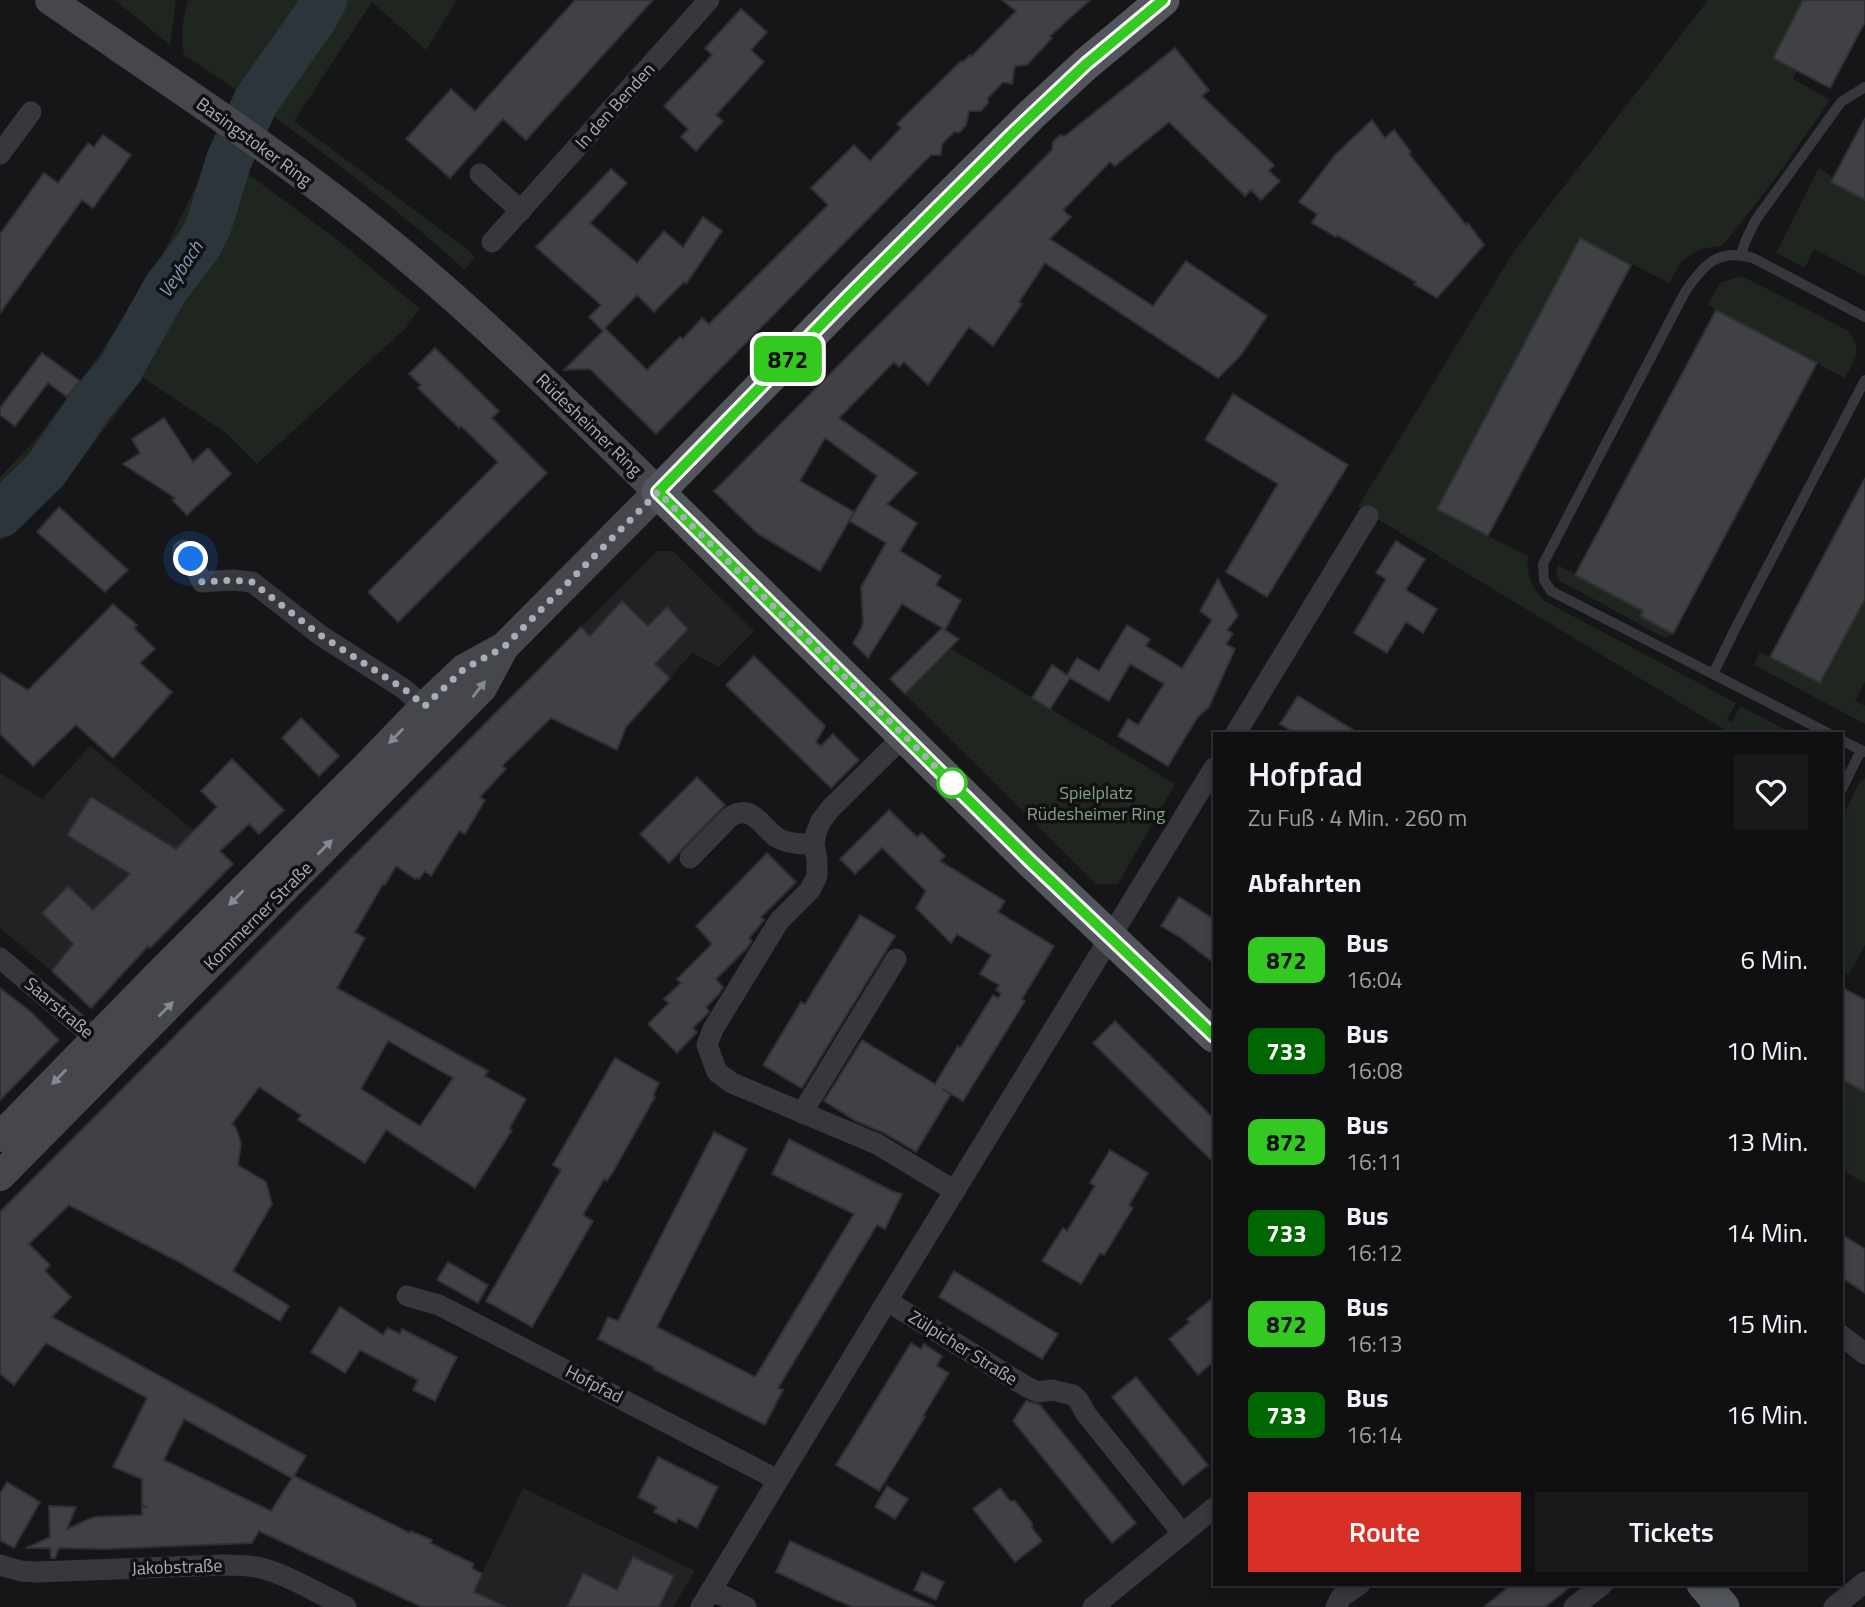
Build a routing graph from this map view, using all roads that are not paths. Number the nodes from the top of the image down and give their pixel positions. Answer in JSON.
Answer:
{"nodes":[{"id":1,"x":50,"y":0,"type":"edge"},
{"id":2,"x":709,"y":0,"type":"edge"},
{"id":3,"x":1163,"y":0,"type":"edge"},
{"id":4,"x":1865,"y":87,"type":"edge"},
{"id":5,"x":31,"y":111,"type":"dead end"},
{"id":6,"x":0,"y":153,"type":"edge"},
{"id":7,"x":480,"y":174,"type":"dead end"},
{"id":8,"x":521,"y":211,"type":"junction"},
{"id":9,"x":492,"y":242,"type":"dead end"},
{"id":10,"x":1741,"y":254,"type":"junction"},
{"id":11,"x":451,"y":295,"type":"joint"},
{"id":12,"x":1865,"y":317,"type":"edge"},
{"id":13,"x":1865,"y":380,"type":"edge"},
{"id":14,"x":658,"y":492,"type":"junction"},
{"id":15,"x":1368,"y":516,"type":"dead end"},
{"id":16,"x":183,"y":550,"type":"dead end"},
{"id":17,"x":1713,"y":674,"type":"junction"},
{"id":18,"x":435,"y":716,"type":"junction"},
{"id":19,"x":1240,"y":732,"type":"edge"},
{"id":20,"x":1826,"y":732,"type":"edge"},
{"id":21,"x":904,"y":736,"type":"junction"},
{"id":22,"x":1843,"y":741,"type":"edge"},
{"id":23,"x":1863,"y":751,"type":"edge"},
{"id":24,"x":1213,"y":770,"type":"edge"},
{"id":25,"x":1843,"y":786,"type":"edge"},
{"id":26,"x":814,"y":844,"type":"junction"},
{"id":27,"x":690,"y":858,"type":"dead end"},
{"id":28,"x":1110,"y":936,"type":"junction"},
{"id":29,"x":0,"y":958,"type":"edge"},
{"id":30,"x":896,"y":959,"type":"dead end"},
{"id":31,"x":1213,"y":1035,"type":"edge"},
{"id":32,"x":107,"y":1048,"type":"junction"},
{"id":33,"x":802,"y":1112,"type":"junction"},
{"id":34,"x":0,"y":1137,"type":"edge"},
{"id":35,"x":0,"y":1176,"type":"edge"},
{"id":36,"x":955,"y":1191,"type":"junction"},
{"id":37,"x":407,"y":1296,"type":"dead end"},
{"id":38,"x":887,"y":1301,"type":"junction"},
{"id":39,"x":1843,"y":1337,"type":"edge"},
{"id":40,"x":1865,"y":1354,"type":"edge"},
{"id":41,"x":778,"y":1480,"type":"junction"},
{"id":42,"x":1213,"y":1509,"type":"edge"},
{"id":43,"x":1183,"y":1534,"type":"junction"},
{"id":44,"x":0,"y":1565,"type":"edge"},
{"id":45,"x":1865,"y":1582,"type":"edge"},
{"id":46,"x":1357,"y":1586,"type":"edge"},
{"id":47,"x":1600,"y":1586,"type":"edge"},
{"id":48,"x":1705,"y":1586,"type":"edge"},
{"id":49,"x":706,"y":1599,"type":"edge"},
{"id":50,"x":346,"y":1607,"type":"edge"},
{"id":51,"x":746,"y":1607,"type":"edge"},
{"id":52,"x":1093,"y":1607,"type":"edge"},
{"id":53,"x":1336,"y":1607,"type":"edge"},
{"id":54,"x":1574,"y":1607,"type":"edge"},
{"id":55,"x":1723,"y":1607,"type":"edge"},
{"id":56,"x":1834,"y":1607,"type":"edge"}],
"edges":[{"from":1,"to":11,"type":"street","name":"Basingstoker Ring"},
{"from":2,"to":8,"type":"street","name":"In den Benden"},
{"from":3,"to":14,"type":"main road","name":"Kommerner Straße"},
{"from":4,"to":10,"type":"lane"},
{"from":5,"to":6,"type":"street"},
{"from":7,"to":8,"type":"street"},
{"from":8,"to":9,"type":"street","name":"In den Benden"},
{"from":10,"to":12,"type":"lane"},
{"from":10,"to":17,"type":"lane"},
{"from":11,"to":14,"type":"street","name":"Rüdesheimer Ring"},
{"from":13,"to":17,"type":"lane"},
{"from":14,"to":18,"type":"street","name":"Kommerner Straße"},
{"from":14,"to":21,"type":"main road","name":"Rüdesheimer Ring"},
{"from":15,"to":19,"type":"street"},
{"from":16,"to":18,"type":"street"},
{"from":17,"to":20,"type":"lane"},
{"from":18,"to":32,"type":"street","name":"Kommerner Straße"},
{"from":21,"to":26,"type":"street"},
{"from":21,"to":28,"type":"main road","name":"Rüdesheimer Ring"},
{"from":22,"to":23,"type":"lane"},
{"from":23,"to":25,"type":"lane"},
{"from":24,"to":28,"type":"street"},
{"from":26,"to":27,"type":"street"},
{"from":26,"to":33,"type":"street"},
{"from":28,"to":31,"type":"main road","name":"Rüdesheimer Ring"},
{"from":28,"to":36,"type":"street"},
{"from":29,"to":32,"type":"street","name":"Saarstraße"},
{"from":30,"to":33,"type":"street"},
{"from":32,"to":34,"type":"street","name":"Kommerner Straße","one_way":true},
{"from":32,"to":35,"type":"street","name":"Kommerner Straße"},
{"from":33,"to":36,"type":"street"},
{"from":36,"to":38,"type":"street"},
{"from":37,"to":41,"type":"street","name":"Hofpfad"},
{"from":38,"to":41,"type":"street"},
{"from":38,"to":43,"type":"street","name":"Zülpicher Straße"},
{"from":39,"to":40,"type":"street"},
{"from":41,"to":49,"type":"street"},
{"from":42,"to":43,"type":"street"},
{"from":43,"to":52,"type":"street"},
{"from":44,"to":50,"type":"street","name":"Jakobstraße"},
{"from":45,"to":56,"type":"street"},
{"from":46,"to":53,"type":"street"},
{"from":47,"to":54,"type":"street"},
{"from":48,"to":55,"type":"main road"},
{"from":49,"to":51,"type":"street"}]}
